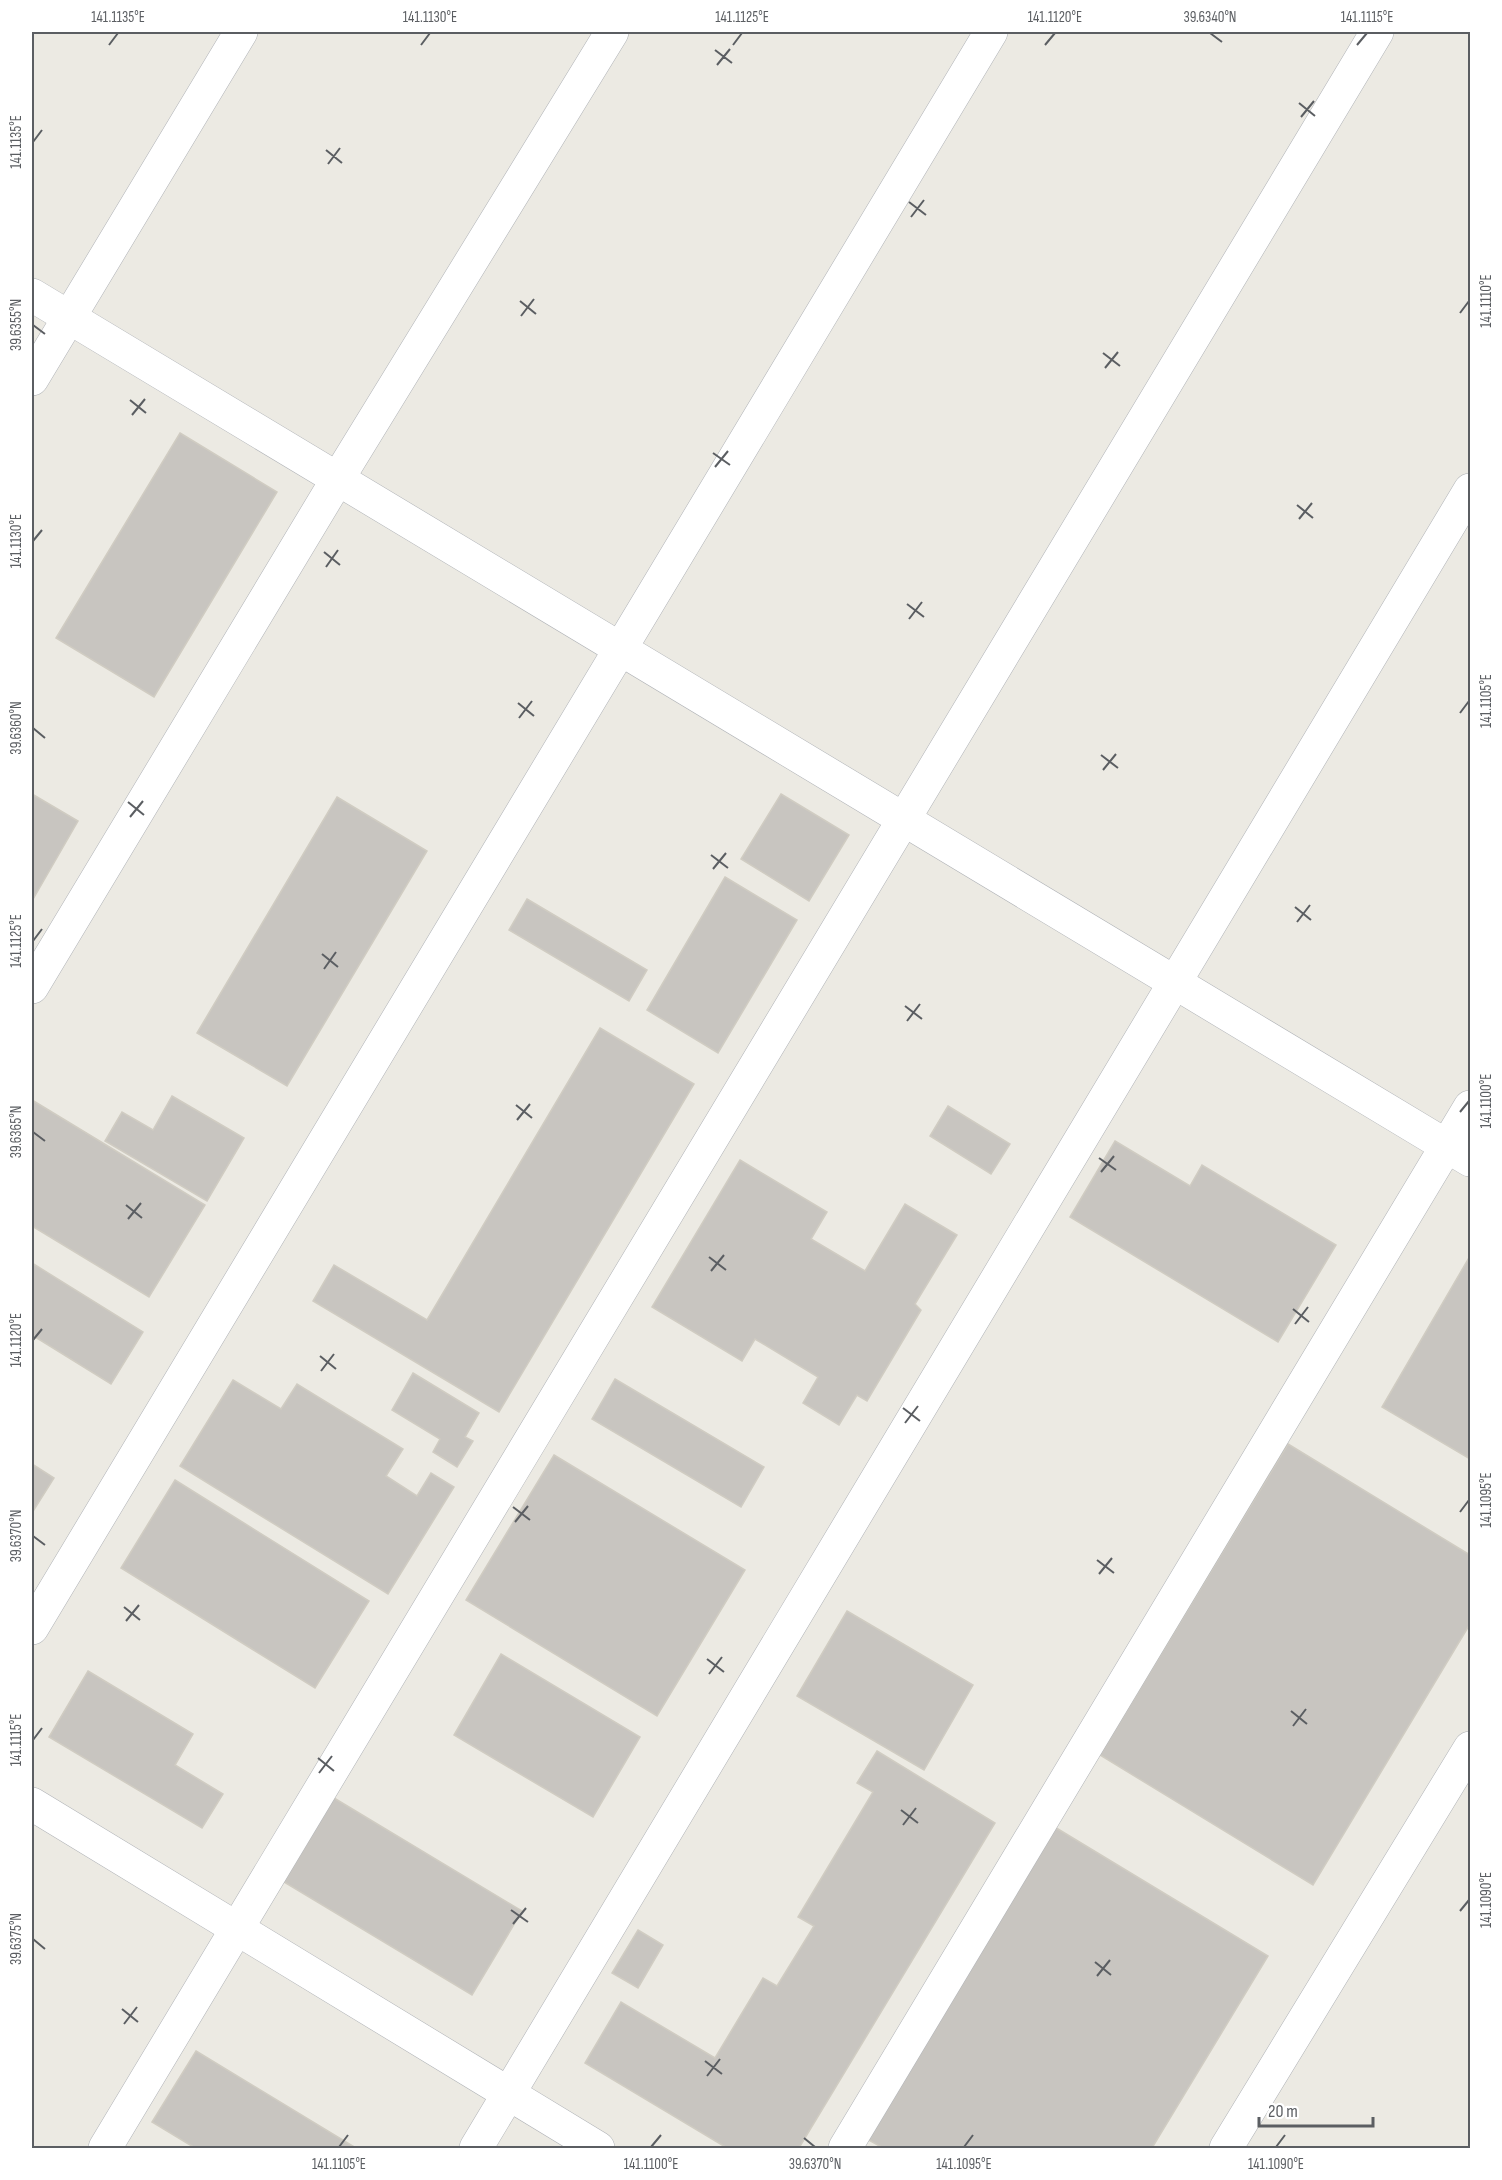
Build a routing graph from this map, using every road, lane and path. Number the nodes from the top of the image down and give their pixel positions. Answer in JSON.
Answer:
{"nodes":[{"id":1,"x":241,"y":32,"type":"edge"},
{"id":2,"x":612,"y":32,"type":"edge"},
{"id":3,"x":991,"y":32,"type":"edge"},
{"id":4,"x":1377,"y":32,"type":"edge"},
{"id":5,"x":32,"y":295,"type":"edge"},
{"id":6,"x":69,"y":317,"type":"junction"},
{"id":7,"x":32,"y":380,"type":"edge"},
{"id":8,"x":338,"y":480,"type":"junction"},
{"id":9,"x":1470,"y":490,"type":"edge"},
{"id":10,"x":620,"y":650,"type":"junction"},
{"id":11,"x":903,"y":819,"type":"junction"},
{"id":12,"x":1176,"y":981,"type":"junction"},
{"id":13,"x":32,"y":987,"type":"edge"},
{"id":14,"x":1470,"y":1107,"type":"edge"},
{"id":15,"x":1459,"y":1153,"type":"edge"},
{"id":16,"x":32,"y":1628,"type":"edge"},
{"id":17,"x":1470,"y":1748,"type":"edge"},
{"id":18,"x":32,"y":1804,"type":"edge"},
{"id":19,"x":236,"y":1930,"type":"junction"},
{"id":20,"x":509,"y":2095,"type":"junction"},
{"id":21,"x":105,"y":2148,"type":"edge"},
{"id":22,"x":476,"y":2148,"type":"edge"},
{"id":23,"x":598,"y":2148,"type":"edge"},
{"id":24,"x":845,"y":2148,"type":"edge"},
{"id":25,"x":1226,"y":2148,"type":"edge"}],
"edges":[{"from":1,"to":6,"type":"street"},
{"from":2,"to":8,"type":"street"},
{"from":3,"to":10,"type":"street"},
{"from":4,"to":11,"type":"street"},
{"from":5,"to":6,"type":"street"},
{"from":6,"to":7,"type":"street"},
{"from":6,"to":8,"type":"street"},
{"from":8,"to":10,"type":"street"},
{"from":8,"to":13,"type":"street"},
{"from":9,"to":12,"type":"street"},
{"from":10,"to":11,"type":"street"},
{"from":10,"to":16,"type":"street"},
{"from":11,"to":12,"type":"street"},
{"from":11,"to":19,"type":"street"},
{"from":12,"to":15,"type":"street"},
{"from":12,"to":20,"type":"street"},
{"from":14,"to":15,"type":"street"},
{"from":15,"to":24,"type":"street"},
{"from":17,"to":25,"type":"street"},
{"from":18,"to":19,"type":"street"},
{"from":19,"to":20,"type":"street"},
{"from":19,"to":21,"type":"street"},
{"from":20,"to":22,"type":"street"},
{"from":20,"to":23,"type":"street"}]}
